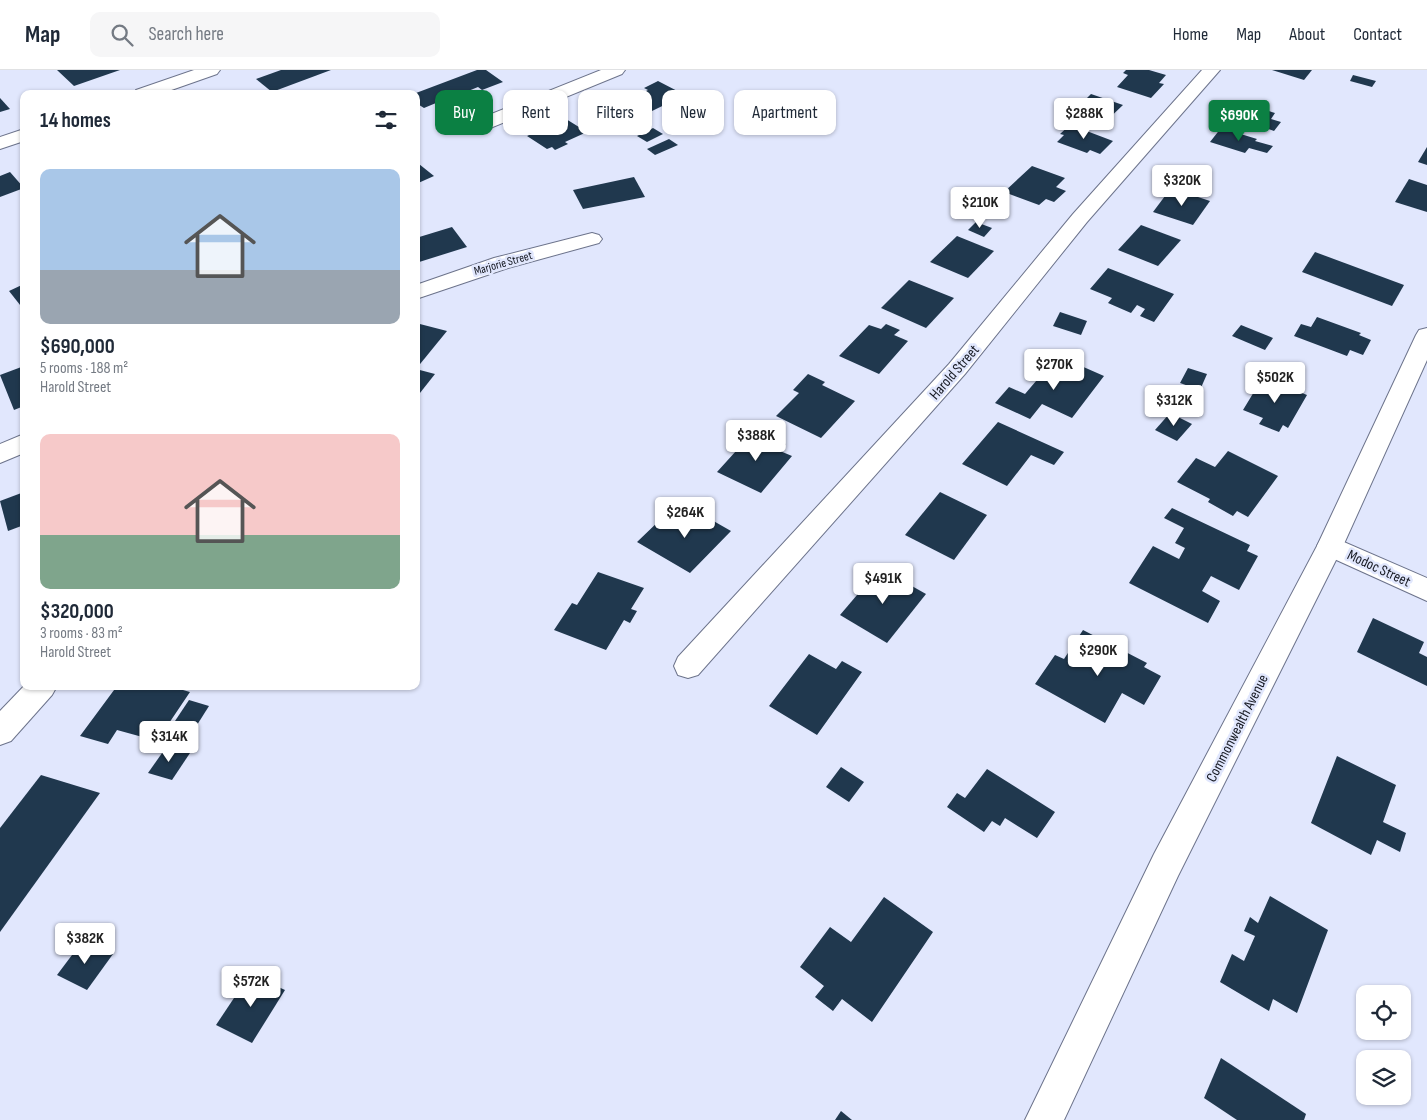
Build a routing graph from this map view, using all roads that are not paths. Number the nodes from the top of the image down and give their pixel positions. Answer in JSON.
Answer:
{"nodes":[{"id":1,"x":211,"y":70,"type":"edge"},
{"id":2,"x":616,"y":70,"type":"edge"},
{"id":3,"x":1211,"y":70,"type":"edge"},
{"id":4,"x":162,"y":90,"type":"edge"},
{"id":5,"x":493,"y":120,"type":"edge"},
{"id":6,"x":20,"y":136,"type":"edge"},
{"id":7,"x":0,"y":143,"type":"edge"},
{"id":8,"x":592,"y":239,"type":"dead end"},
{"id":9,"x":420,"y":291,"type":"edge"},
{"id":10,"x":1427,"y":335,"type":"edge"},
{"id":11,"x":20,"y":445,"type":"edge"},
{"id":12,"x":0,"y":454,"type":"edge"},
{"id":13,"x":1330,"y":546,"type":"junction"},
{"id":14,"x":1427,"y":590,"type":"edge"},
{"id":15,"x":688,"y":666,"type":"dead end"},
{"id":16,"x":38,"y":690,"type":"edge"},
{"id":17,"x":0,"y":732,"type":"edge"},
{"id":18,"x":1044,"y":1120,"type":"edge"}],
"edges":[{"from":1,"to":4,"type":"street"},
{"from":2,"to":5,"type":"street"},
{"from":3,"to":15,"type":"street","name":"Harold Street"},
{"from":6,"to":7,"type":"street"},
{"from":8,"to":9,"type":"street","name":"Marjorie Street"},
{"from":10,"to":13,"type":"street","name":"Commonwealth Avenue"},
{"from":11,"to":12,"type":"street"},
{"from":13,"to":14,"type":"street","name":"Modoc Street"},
{"from":13,"to":18,"type":"street","name":"Commonwealth Avenue"},
{"from":16,"to":17,"type":"street"}]}
